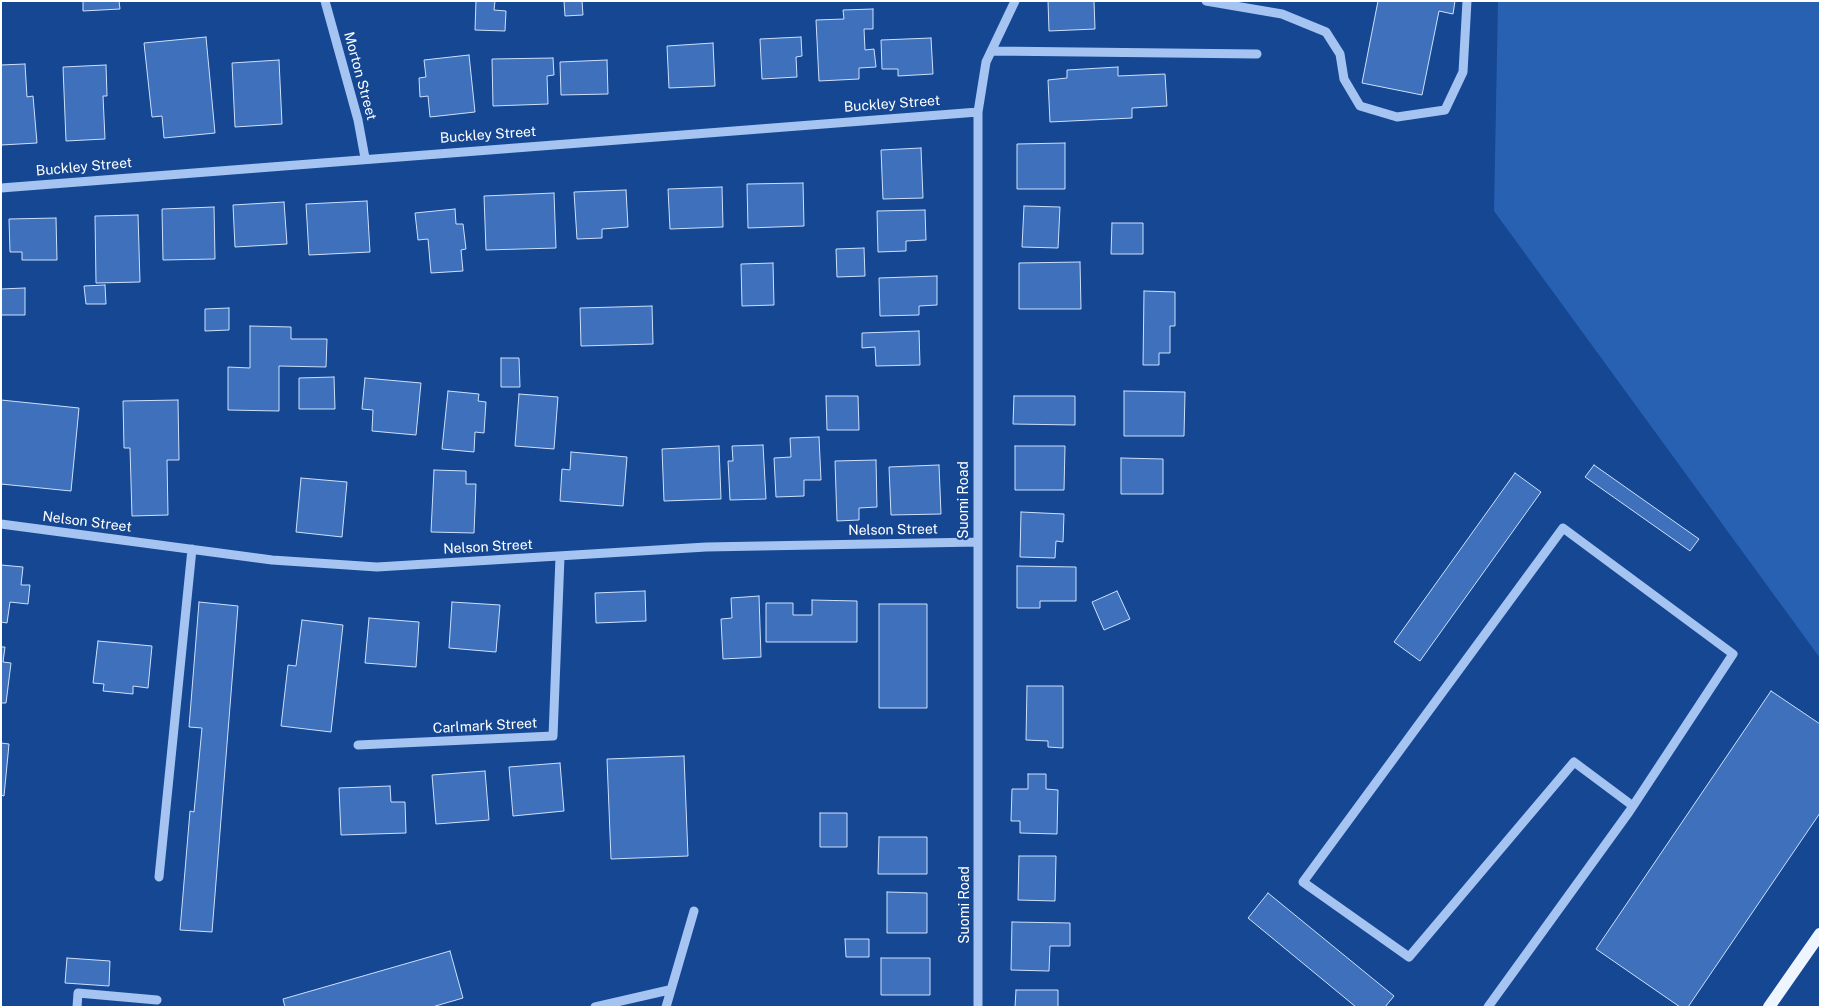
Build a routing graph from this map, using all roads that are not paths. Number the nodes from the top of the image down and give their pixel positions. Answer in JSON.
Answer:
{"nodes":[{"id":1,"x":325,"y":1,"type":"edge"},
{"id":2,"x":1015,"y":1,"type":"edge"},
{"id":3,"x":1206,"y":1,"type":"edge"},
{"id":4,"x":1467,"y":1,"type":"edge"},
{"id":5,"x":992,"y":51,"type":"junction"},
{"id":6,"x":1256,"y":54,"type":"dead end"},
{"id":7,"x":978,"y":112,"type":"junction"},
{"id":8,"x":365,"y":158,"type":"junction"},
{"id":9,"x":1,"y":188,"type":"edge"},
{"id":10,"x":1,"y":524,"type":"edge"},
{"id":11,"x":978,"y":542,"type":"junction"},
{"id":12,"x":192,"y":549,"type":"junction"},
{"id":13,"x":560,"y":556,"type":"junction"},
{"id":14,"x":358,"y":745,"type":"dead end"},
{"id":15,"x":1632,"y":806,"type":"junction"},
{"id":16,"x":159,"y":876,"type":"dead end"},
{"id":17,"x":694,"y":911,"type":"dead end"},
{"id":18,"x":1820,"y":934,"type":"edge"},
{"id":19,"x":668,"y":990,"type":"junction"},
{"id":20,"x":157,"y":1000,"type":"dead end"},
{"id":21,"x":77,"y":1007,"type":"edge"},
{"id":22,"x":595,"y":1007,"type":"edge"},
{"id":23,"x":666,"y":1007,"type":"edge"},
{"id":24,"x":978,"y":1007,"type":"edge"},
{"id":25,"x":1488,"y":1007,"type":"edge"},
{"id":26,"x":1769,"y":1007,"type":"edge"}],
"edges":[{"from":1,"to":8,"type":"street","name":"Morton Street"},
{"from":2,"to":5,"type":"street","name":"Suomi Road"},
{"from":3,"to":4,"type":"street"},
{"from":5,"to":6,"type":"street"},
{"from":5,"to":7,"type":"street","name":"Suomi Road"},
{"from":7,"to":8,"type":"street","name":"Buckley Street"},
{"from":7,"to":11,"type":"street","name":"Suomi Road"},
{"from":8,"to":9,"type":"street","name":"Buckley Street"},
{"from":10,"to":12,"type":"street","name":"Nelson Street"},
{"from":11,"to":13,"type":"street","name":"Nelson Street"},
{"from":11,"to":24,"type":"street","name":"Suomi Road"},
{"from":12,"to":13,"type":"street","name":"Nelson Street"},
{"from":12,"to":16,"type":"street"},
{"from":13,"to":14,"type":"street","name":"Carlmark Street"},
{"from":15,"to":15,"type":"street"},
{"from":15,"to":25,"type":"street"},
{"from":17,"to":19,"type":"street"},
{"from":18,"to":26,"type":"main road"},
{"from":19,"to":22,"type":"street"},
{"from":19,"to":23,"type":"street"},
{"from":20,"to":21,"type":"street"}]}
